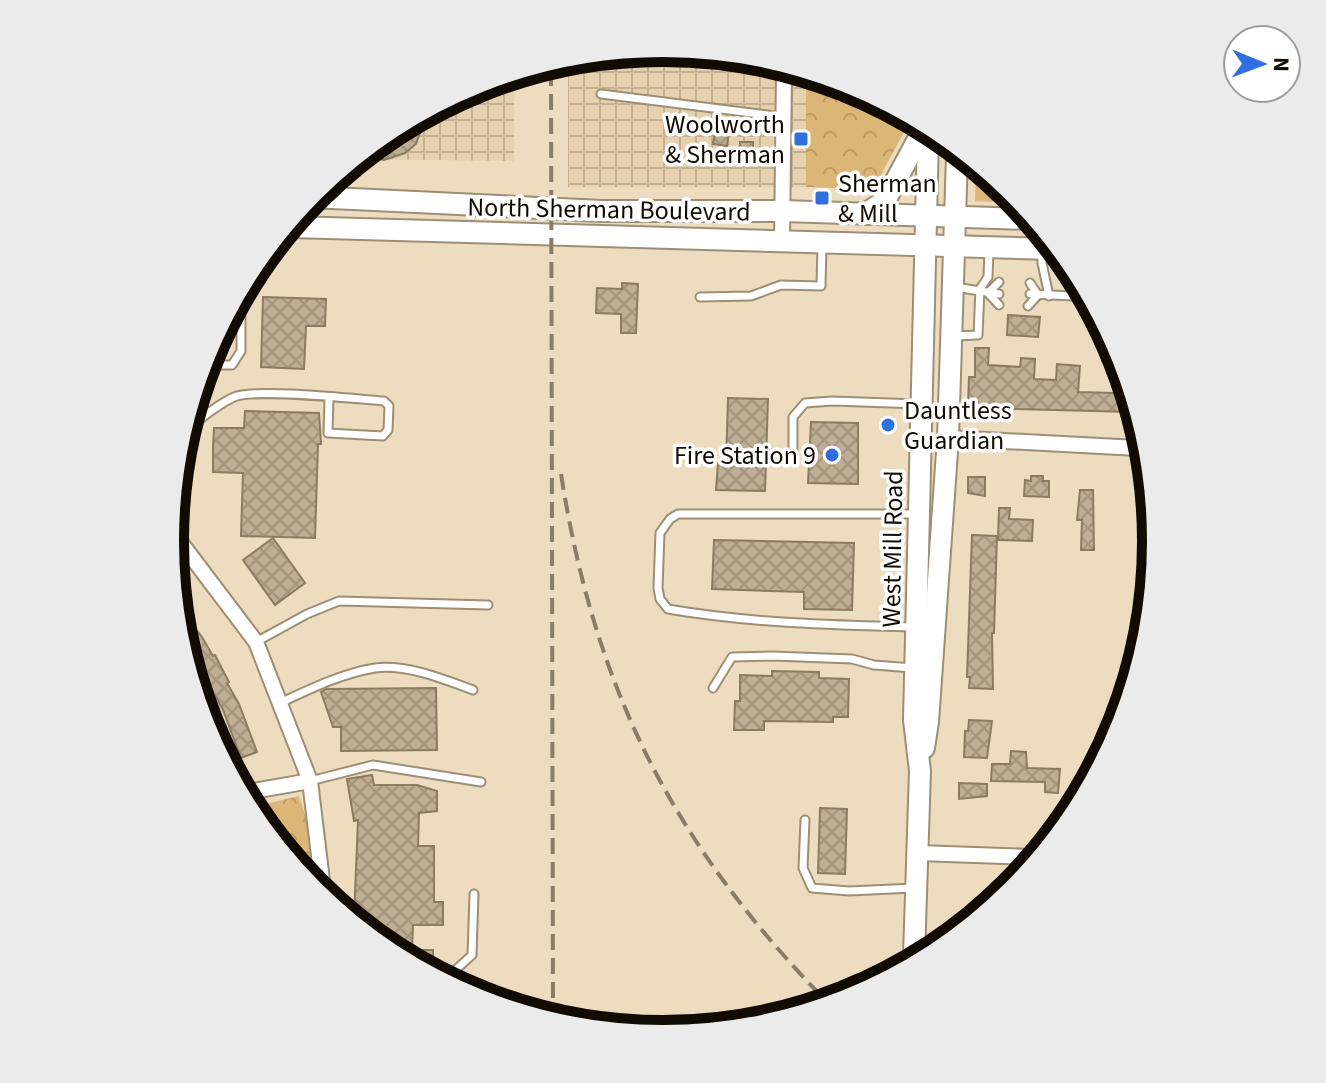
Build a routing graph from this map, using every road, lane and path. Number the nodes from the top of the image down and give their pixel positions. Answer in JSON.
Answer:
{"nodes":[{"id":1,"x":784,"y":77,"type":"edge"},
{"id":2,"x":601,"y":94,"type":"dead end"},
{"id":3,"x":784,"y":117,"type":"junction"},
{"id":4,"x":919,"y":137,"type":"edge"},
{"id":5,"x":928,"y":142,"type":"edge"},
{"id":6,"x":957,"y":163,"type":"edge"},
{"id":7,"x":329,"y":198,"type":"edge"},
{"id":8,"x":784,"y":211,"type":"junction"},
{"id":9,"x":865,"y":214,"type":"junction"},
{"id":10,"x":925,"y":215,"type":"junction"},
{"id":11,"x":956,"y":216,"type":"junction"},
{"id":12,"x":1018,"y":219,"type":"edge"},
{"id":13,"x":300,"y":227,"type":"edge"},
{"id":14,"x":782,"y":240,"type":"junction"},
{"id":15,"x":822,"y":242,"type":"junction"},
{"id":16,"x":1039,"y":245,"type":"edge"},
{"id":17,"x":925,"y":246,"type":"junction"},
{"id":18,"x":955,"y":247,"type":"junction"},
{"id":19,"x":989,"y":248,"type":"junction"},
{"id":20,"x":1045,"y":252,"type":"edge"},
{"id":21,"x":999,"y":282,"type":"dead end"},
{"id":22,"x":1030,"y":283,"type":"dead end"},
{"id":23,"x":954,"y":287,"type":"junction"},
{"id":24,"x":984,"y":291,"type":"junction"},
{"id":25,"x":999,"y":294,"type":"dead end"},
{"id":26,"x":1034,"y":294,"type":"junction"},
{"id":27,"x":1049,"y":296,"type":"junction"},
{"id":28,"x":1073,"y":296,"type":"dead end"},
{"id":29,"x":700,"y":297,"type":"dead end"},
{"id":30,"x":999,"y":305,"type":"dead end"},
{"id":31,"x":1028,"y":306,"type":"dead end"},
{"id":32,"x":241,"y":315,"type":"edge"},
{"id":33,"x":952,"y":336,"type":"junction"},
{"id":34,"x":217,"y":365,"type":"edge"},
{"id":35,"x":329,"y":398,"type":"junction"},
{"id":36,"x":921,"y":405,"type":"junction"},
{"id":37,"x":199,"y":421,"type":"edge"},
{"id":38,"x":920,"y":437,"type":"junction"},
{"id":39,"x":948,"y":438,"type":"junction"},
{"id":40,"x":1133,"y":448,"type":"edge"},
{"id":41,"x":793,"y":461,"type":"dead end"},
{"id":42,"x":918,"y":514,"type":"junction"},
{"id":43,"x":184,"y":545,"type":"edge"},
{"id":44,"x":188,"y":550,"type":"junction"},
{"id":45,"x":184,"y":553,"type":"edge"},
{"id":46,"x":488,"y":605,"type":"dead end"},
{"id":47,"x":916,"y":627,"type":"junction"},
{"id":48,"x":256,"y":642,"type":"junction"},
{"id":49,"x":915,"y":668,"type":"junction"},
{"id":50,"x":713,"y":688,"type":"dead end"},
{"id":51,"x":473,"y":690,"type":"dead end"},
{"id":52,"x":280,"y":703,"type":"junction"},
{"id":53,"x":920,"y":771,"type":"junction"},
{"id":54,"x":310,"y":781,"type":"junction"},
{"id":55,"x":481,"y":782,"type":"dead end"},
{"id":56,"x":254,"y":791,"type":"edge"},
{"id":57,"x":805,"y":820,"type":"dead end"},
{"id":58,"x":918,"y":853,"type":"junction"},
{"id":59,"x":1025,"y":857,"type":"edge"},
{"id":60,"x":322,"y":879,"type":"edge"},
{"id":61,"x":917,"y":888,"type":"junction"},
{"id":62,"x":474,"y":894,"type":"dead end"},
{"id":63,"x":914,"y":950,"type":"edge"},
{"id":64,"x":452,"y":973,"type":"edge"}],
"edges":[{"from":1,"to":3,"type":"street"},
{"from":2,"to":3,"type":"lane"},
{"from":3,"to":8,"type":"street"},
{"from":4,"to":9,"type":"main road"},
{"from":5,"to":10,"type":"main road","name":"West Mill Road"},
{"from":6,"to":11,"type":"main road","name":"West Mill Road"},
{"from":7,"to":8,"type":"main road","name":"North Sherman Boulevard"},
{"from":8,"to":9,"type":"main road","name":"North Sherman Boulevard"},
{"from":8,"to":14,"type":"street"},
{"from":9,"to":10,"type":"main road","name":"North Sherman Boulevard"},
{"from":10,"to":11,"type":"main road","name":"North Sherman Boulevard"},
{"from":10,"to":17,"type":"main road","name":"West Mill Road"},
{"from":11,"to":12,"type":"main road","name":"North Sherman Boulevard"},
{"from":11,"to":18,"type":"main road","name":"West Mill Road"},
{"from":13,"to":14,"type":"main road","name":"North Sherman Boulevard"},
{"from":14,"to":15,"type":"main road","name":"North Sherman Boulevard"},
{"from":15,"to":17,"type":"main road","name":"North Sherman Boulevard"},
{"from":15,"to":29,"type":"lane"},
{"from":16,"to":19,"type":"main road","name":"North Sherman Boulevard"},
{"from":17,"to":18,"type":"main road","name":"North Sherman Boulevard"},
{"from":17,"to":36,"type":"main road","name":"West Mill Road"},
{"from":18,"to":19,"type":"main road","name":"North Sherman Boulevard"},
{"from":18,"to":23,"type":"main road","name":"West Mill Road"},
{"from":19,"to":24,"type":"lane"},
{"from":20,"to":27,"type":"lane"},
{"from":21,"to":24,"type":"lane"},
{"from":22,"to":26,"type":"lane"},
{"from":23,"to":24,"type":"lane"},
{"from":23,"to":33,"type":"main road","name":"West Mill Road"},
{"from":24,"to":25,"type":"lane"},
{"from":24,"to":30,"type":"lane"},
{"from":24,"to":33,"type":"lane"},
{"from":26,"to":27,"type":"lane"},
{"from":26,"to":31,"type":"lane"},
{"from":27,"to":28,"type":"lane"},
{"from":32,"to":34,"type":"lane"},
{"from":33,"to":39,"type":"main road","name":"West Mill Road"},
{"from":35,"to":35,"type":"lane"},
{"from":35,"to":37,"type":"lane"},
{"from":36,"to":38,"type":"main road","name":"West Mill Road"},
{"from":36,"to":41,"type":"lane"},
{"from":38,"to":39,"type":"lane"},
{"from":38,"to":42,"type":"main road","name":"West Mill Road"},
{"from":39,"to":40,"type":"street"},
{"from":39,"to":53,"type":"main road","name":"West Mill Road"},
{"from":42,"to":47,"type":"main road","name":"West Mill Road"},
{"from":42,"to":47,"type":"lane"},
{"from":43,"to":44,"type":"street"},
{"from":44,"to":45,"type":"lane"},
{"from":44,"to":48,"type":"street"},
{"from":46,"to":48,"type":"lane"},
{"from":47,"to":49,"type":"main road","name":"West Mill Road"},
{"from":48,"to":52,"type":"street"},
{"from":49,"to":50,"type":"lane"},
{"from":49,"to":53,"type":"main road","name":"West Mill Road"},
{"from":51,"to":52,"type":"lane"},
{"from":52,"to":54,"type":"street"},
{"from":53,"to":58,"type":"main road","name":"West Mill Road"},
{"from":54,"to":55,"type":"lane"},
{"from":54,"to":56,"type":"street"},
{"from":54,"to":60,"type":"street"},
{"from":57,"to":61,"type":"lane"},
{"from":58,"to":59,"type":"street"},
{"from":58,"to":61,"type":"main road","name":"West Mill Road"},
{"from":61,"to":63,"type":"main road","name":"West Mill Road"},
{"from":62,"to":64,"type":"lane"}]}
